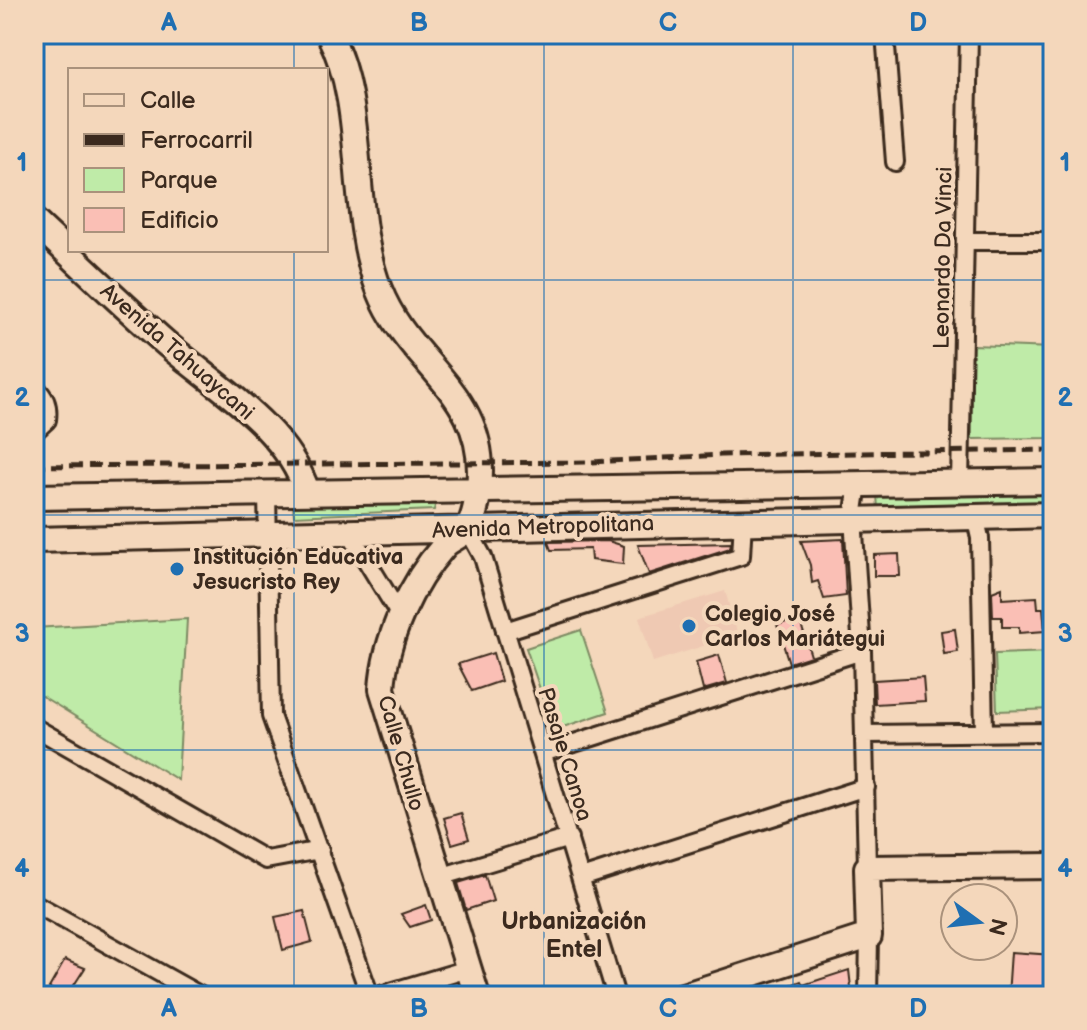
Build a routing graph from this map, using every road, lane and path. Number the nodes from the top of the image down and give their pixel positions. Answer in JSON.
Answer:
{"nodes":[{"id":1,"x":329,"y":34,"type":"edge"},
{"id":2,"x":885,"y":34,"type":"edge"},
{"id":3,"x":969,"y":34,"type":"edge"},
{"id":4,"x":895,"y":162,"type":"dead end"},
{"id":5,"x":34,"y":221,"type":"edge"},
{"id":6,"x":965,"y":241,"type":"junction"},
{"id":7,"x":1053,"y":241,"type":"edge"},
{"id":8,"x":34,"y":386,"type":"edge"},
{"id":9,"x":34,"y":432,"type":"edge"},
{"id":10,"x":1053,"y":481,"type":"edge"},
{"id":11,"x":960,"y":483,"type":"junction"},
{"id":12,"x":858,"y":484,"type":"junction"},
{"id":13,"x":479,"y":490,"type":"junction"},
{"id":14,"x":307,"y":492,"type":"junction"},
{"id":15,"x":267,"y":493,"type":"junction"},
{"id":16,"x":34,"y":497,"type":"edge"},
{"id":17,"x":1053,"y":515,"type":"edge"},
{"id":18,"x":975,"y":516,"type":"junction"},
{"id":19,"x":853,"y":518,"type":"junction"},
{"id":20,"x":743,"y":520,"type":"junction"},
{"id":21,"x":467,"y":528,"type":"junction"},
{"id":22,"x":349,"y":532,"type":"junction"},
{"id":23,"x":269,"y":534,"type":"junction"},
{"id":24,"x":34,"y":540,"type":"edge"},
{"id":25,"x":401,"y":617,"type":"junction"},
{"id":26,"x":505,"y":631,"type":"junction"},
{"id":27,"x":862,"y":651,"type":"junction"},
{"id":28,"x":1053,"y":732,"type":"edge"},
{"id":29,"x":984,"y":733,"type":"junction"},
{"id":30,"x":36,"y":734,"type":"edge"},
{"id":31,"x":864,"y":734,"type":"junction"},
{"id":32,"x":543,"y":753,"type":"junction"},
{"id":33,"x":866,"y":787,"type":"junction"},
{"id":34,"x":569,"y":838,"type":"junction"},
{"id":35,"x":320,"y":850,"type":"junction"},
{"id":36,"x":1053,"y":866,"type":"edge"},
{"id":37,"x":867,"y":868,"type":"junction"},
{"id":38,"x":440,"y":877,"type":"junction"},
{"id":39,"x":581,"y":878,"type":"junction"},
{"id":40,"x":34,"y":903,"type":"edge"},
{"id":41,"x":869,"y":936,"type":"junction"},
{"id":42,"x":468,"y":969,"type":"junction"},
{"id":43,"x":201,"y":996,"type":"edge"},
{"id":44,"x":370,"y":996,"type":"edge"},
{"id":45,"x":377,"y":996,"type":"edge"},
{"id":46,"x":477,"y":996,"type":"edge"},
{"id":47,"x":616,"y":996,"type":"edge"},
{"id":48,"x":683,"y":996,"type":"edge"},
{"id":49,"x":868,"y":996,"type":"edge"}],
"edges":[{"from":1,"to":13,"type":"main road"},
{"from":2,"to":4,"type":"street"},
{"from":3,"to":6,"type":"street","name":"Leonardo Da Vinci"},
{"from":5,"to":14,"type":"main road","name":"Avenida Tahuaycani"},
{"from":6,"to":7,"type":"street"},
{"from":6,"to":11,"type":"street","name":"Leonardo Da Vinci"},
{"from":8,"to":9,"type":"street"},
{"from":10,"to":11,"type":"main road","name":"Avenida Metropolitana"},
{"from":11,"to":12,"type":"main road","name":"Avenida Metropolitana"},
{"from":12,"to":13,"type":"main road","name":"Avenida Metropolitana"},
{"from":12,"to":19,"type":"street"},
{"from":13,"to":14,"type":"main road","name":"Avenida Metropolitana"},
{"from":13,"to":21,"type":"main road"},
{"from":14,"to":15,"type":"main road","name":"Avenida Metropolitana"},
{"from":15,"to":16,"type":"main road","name":"Avenida Metropolitana"},
{"from":15,"to":23,"type":"street"},
{"from":17,"to":18,"type":"main road","name":"Avenida Metropolitana"},
{"from":18,"to":19,"type":"main road","name":"Avenida Metropolitana"},
{"from":18,"to":29,"type":"street"},
{"from":19,"to":20,"type":"main road","name":"Avenida Metropolitana"},
{"from":19,"to":27,"type":"street"},
{"from":20,"to":21,"type":"main road","name":"Avenida Metropolitana"},
{"from":20,"to":26,"type":"street"},
{"from":21,"to":22,"type":"main road","name":"Avenida Metropolitana"},
{"from":21,"to":25,"type":"main road","name":"Calle Chullo"},
{"from":21,"to":26,"type":"street","name":"Pasaje Canoa"},
{"from":22,"to":23,"type":"main road","name":"Avenida Metropolitana"},
{"from":22,"to":25,"type":"street"},
{"from":23,"to":24,"type":"main road","name":"Avenida Metropolitana"},
{"from":23,"to":35,"type":"street"},
{"from":25,"to":38,"type":"main road","name":"Calle Chullo"},
{"from":26,"to":32,"type":"street","name":"Pasaje Canoa"},
{"from":27,"to":31,"type":"street"},
{"from":27,"to":32,"type":"street"},
{"from":28,"to":29,"type":"street"},
{"from":29,"to":31,"type":"street"},
{"from":30,"to":35,"type":"street"},
{"from":31,"to":33,"type":"street"},
{"from":32,"to":34,"type":"street","name":"Pasaje Canoa"},
{"from":33,"to":37,"type":"street"},
{"from":33,"to":39,"type":"street"},
{"from":34,"to":38,"type":"street"},
{"from":34,"to":39,"type":"street","name":"Pasaje Canoa"},
{"from":35,"to":44,"type":"street"},
{"from":36,"to":37,"type":"main road"},
{"from":37,"to":41,"type":"main road"},
{"from":38,"to":42,"type":"main road","name":"Calle Chullo"},
{"from":39,"to":47,"type":"street","name":"Pasaje Canoa"},
{"from":40,"to":43,"type":"street"},
{"from":41,"to":48,"type":"main road"},
{"from":41,"to":49,"type":"street"},
{"from":42,"to":45,"type":"street"},
{"from":42,"to":46,"type":"main road","name":"Calle Chullo"}]}
